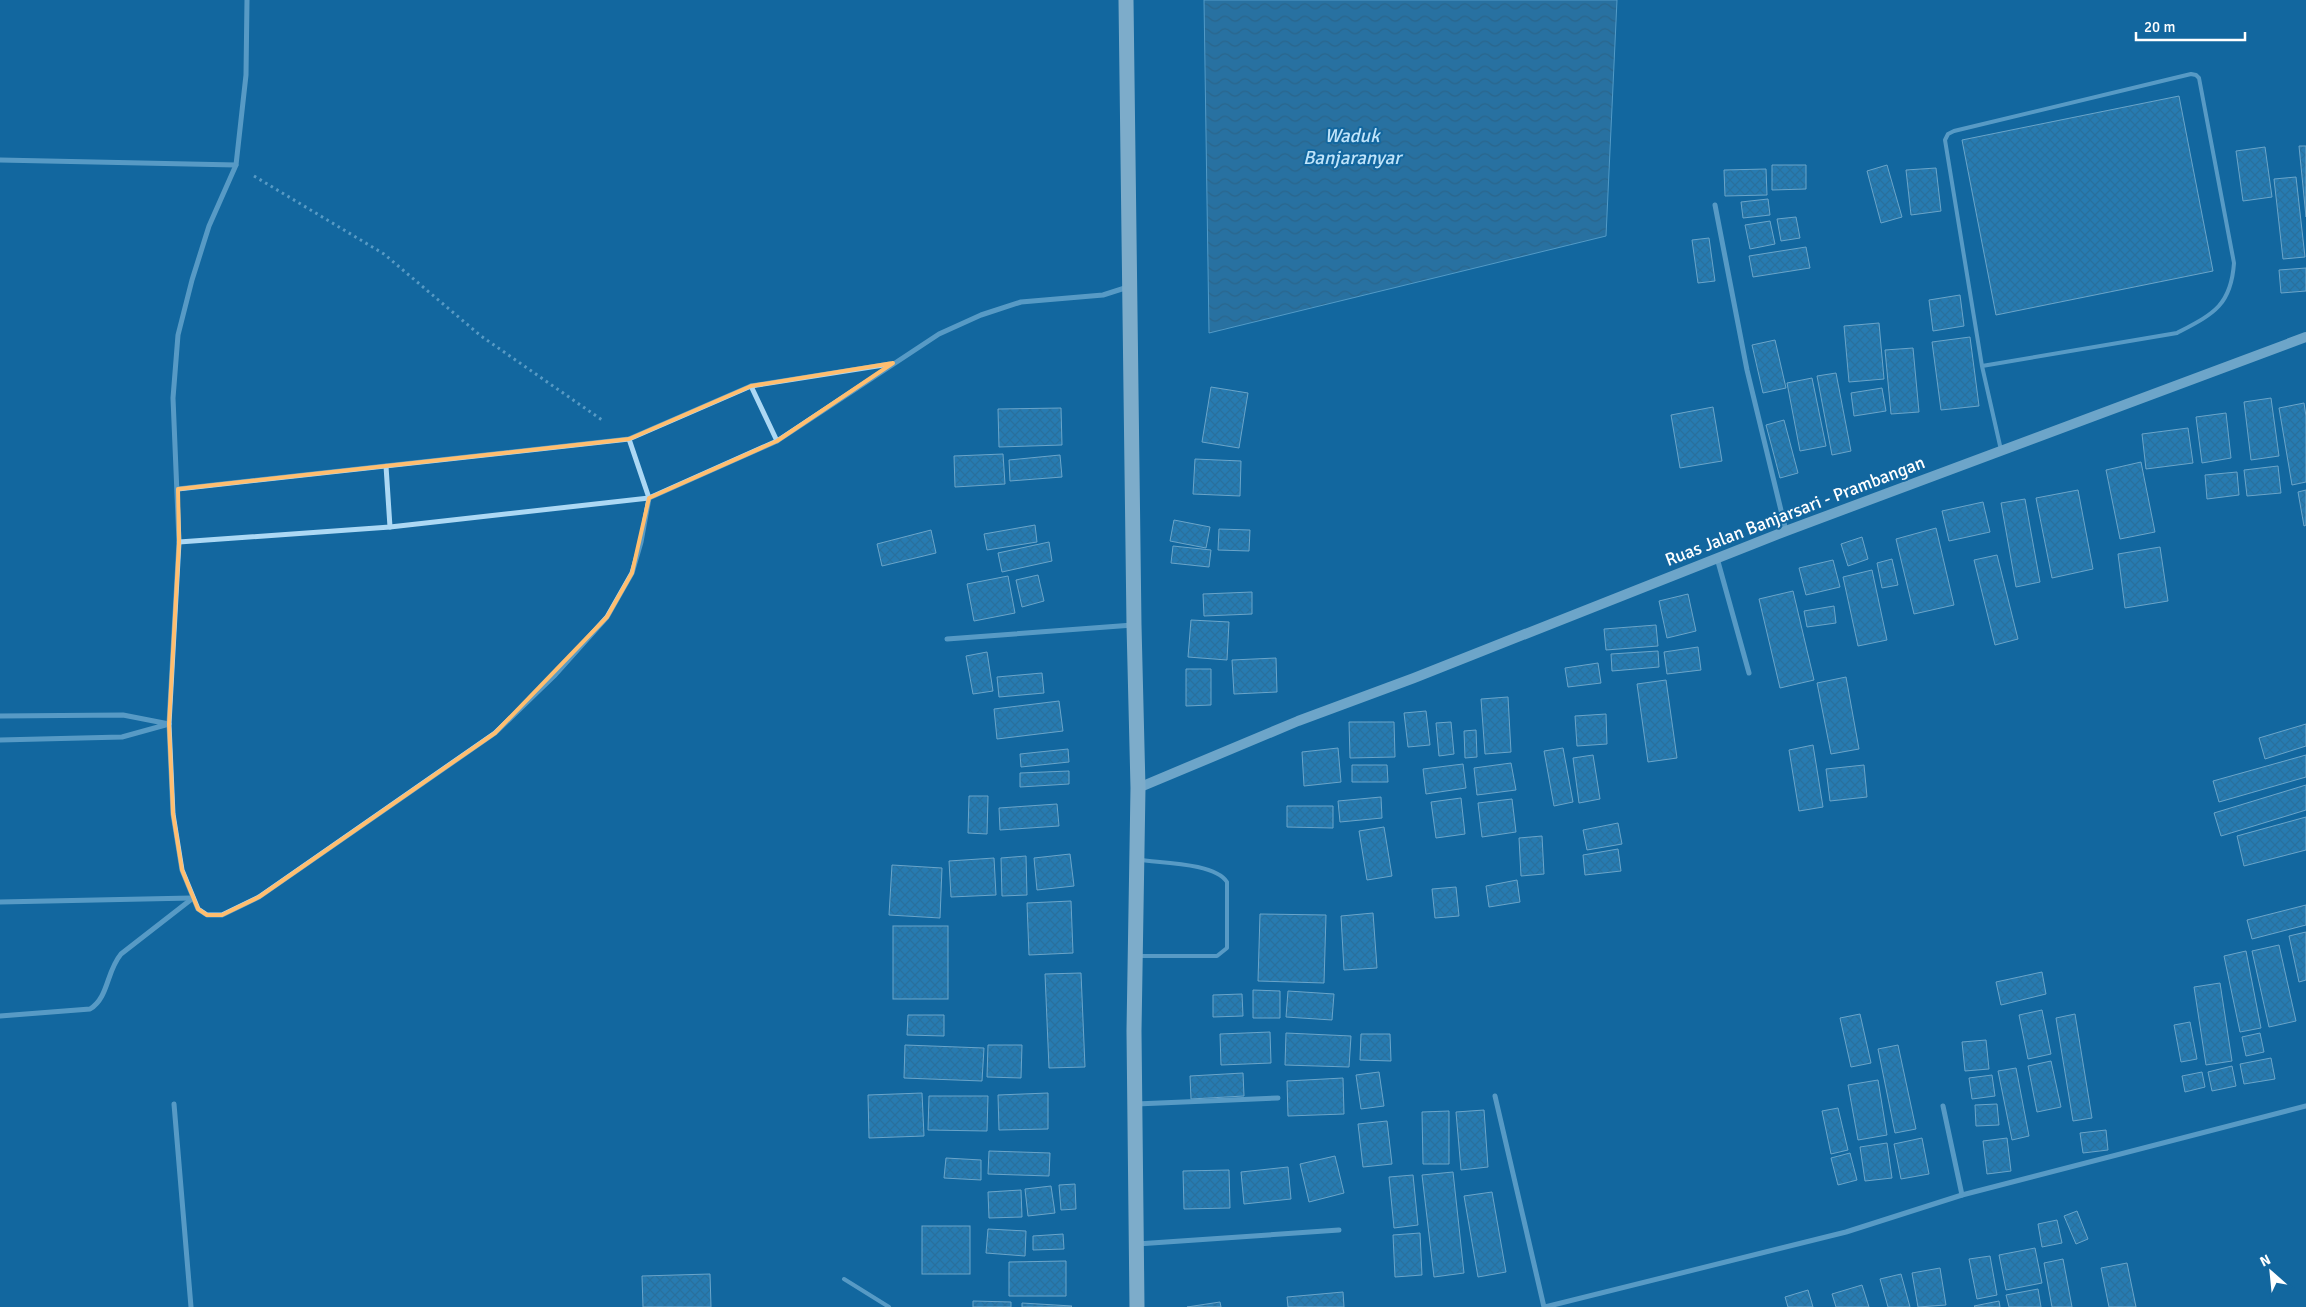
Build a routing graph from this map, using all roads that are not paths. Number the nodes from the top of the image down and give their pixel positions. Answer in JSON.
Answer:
{"nodes":[{"id":1,"x":247,"y":0,"type":"edge"},
{"id":2,"x":1126,"y":0,"type":"edge"},
{"id":3,"x":0,"y":160,"type":"edge"},
{"id":4,"x":236,"y":165,"type":"junction"},
{"id":5,"x":1715,"y":206,"type":"dead end"},
{"id":6,"x":1131,"y":286,"type":"junction"},
{"id":7,"x":2306,"y":337,"type":"edge"},
{"id":8,"x":893,"y":363,"type":"junction"},
{"id":9,"x":1982,"y":366,"type":"junction"},
{"id":10,"x":751,"y":386,"type":"junction"},
{"id":11,"x":629,"y":439,"type":"junction"},
{"id":12,"x":777,"y":441,"type":"junction"},
{"id":13,"x":2002,"y":450,"type":"junction"},
{"id":14,"x":386,"y":466,"type":"junction"},
{"id":15,"x":178,"y":490,"type":"junction"},
{"id":16,"x":649,"y":498,"type":"junction"},
{"id":17,"x":390,"y":527,"type":"junction"},
{"id":18,"x":1786,"y":531,"type":"junction"},
{"id":19,"x":179,"y":542,"type":"junction"},
{"id":20,"x":1717,"y":558,"type":"junction"},
{"id":21,"x":1134,"y":625,"type":"junction"},
{"id":22,"x":947,"y":639,"type":"dead end"},
{"id":23,"x":1749,"y":672,"type":"dead end"},
{"id":24,"x":0,"y":716,"type":"edge"},
{"id":25,"x":169,"y":724,"type":"junction"},
{"id":26,"x":0,"y":740,"type":"edge"},
{"id":27,"x":1138,"y":788,"type":"junction"},
{"id":28,"x":1138,"y":860,"type":"junction"},
{"id":29,"x":193,"y":898,"type":"junction"},
{"id":30,"x":0,"y":902,"type":"edge"},
{"id":31,"x":1136,"y":956,"type":"junction"},
{"id":32,"x":0,"y":1016,"type":"edge"},
{"id":33,"x":1495,"y":1096,"type":"dead end"},
{"id":34,"x":1278,"y":1098,"type":"dead end"},
{"id":35,"x":174,"y":1104,"type":"dead end"},
{"id":36,"x":1135,"y":1104,"type":"junction"},
{"id":37,"x":1943,"y":1106,"type":"dead end"},
{"id":38,"x":2306,"y":1106,"type":"edge"},
{"id":39,"x":1962,"y":1195,"type":"junction"},
{"id":40,"x":1339,"y":1230,"type":"dead end"},
{"id":41,"x":1137,"y":1244,"type":"junction"},
{"id":42,"x":844,"y":1279,"type":"dead end"},
{"id":43,"x":191,"y":1307,"type":"edge"},
{"id":44,"x":889,"y":1307,"type":"edge"},
{"id":45,"x":1137,"y":1307,"type":"edge"},
{"id":46,"x":1545,"y":1307,"type":"edge"}],
"edges":[{"from":1,"to":4,"type":"street"},
{"from":2,"to":6,"type":"highway"},
{"from":3,"to":4,"type":"street"},
{"from":4,"to":15,"type":"street"},
{"from":5,"to":18,"type":"street"},
{"from":6,"to":8,"type":"street"},
{"from":6,"to":21,"type":"highway"},
{"from":7,"to":13,"type":"main road","name":"Ruas Jalan Banjarsari - Prambangan"},
{"from":8,"to":10,"type":"street"},
{"from":8,"to":12,"type":"street"},
{"from":9,"to":9,"type":"lane"},
{"from":9,"to":13,"type":"lane"},
{"from":10,"to":11,"type":"street"},
{"from":10,"to":12,"type":"street"},
{"from":11,"to":14,"type":"street"},
{"from":11,"to":16,"type":"street"},
{"from":12,"to":16,"type":"street"},
{"from":13,"to":18,"type":"main road","name":"Ruas Jalan Banjarsari - Prambangan"},
{"from":14,"to":15,"type":"street"},
{"from":14,"to":17,"type":"street"},
{"from":15,"to":19,"type":"street"},
{"from":16,"to":17,"type":"street"},
{"from":16,"to":29,"type":"street"},
{"from":17,"to":19,"type":"street"},
{"from":18,"to":20,"type":"main road","name":"Ruas Jalan Banjarsari - Prambangan"},
{"from":19,"to":25,"type":"street"},
{"from":20,"to":23,"type":"street"},
{"from":20,"to":27,"type":"main road","name":"Ruas Jalan Banjarsari - Prambangan"},
{"from":21,"to":22,"type":"street"},
{"from":21,"to":27,"type":"highway"},
{"from":24,"to":25,"type":"street"},
{"from":25,"to":26,"type":"street"},
{"from":25,"to":29,"type":"street"},
{"from":27,"to":28,"type":"highway"},
{"from":28,"to":31,"type":"highway"},
{"from":28,"to":31,"type":"lane"},
{"from":29,"to":30,"type":"street"},
{"from":29,"to":32,"type":"street"},
{"from":31,"to":36,"type":"highway"},
{"from":33,"to":46,"type":"street"},
{"from":34,"to":36,"type":"street"},
{"from":35,"to":43,"type":"street"},
{"from":36,"to":41,"type":"highway"},
{"from":37,"to":39,"type":"street"},
{"from":38,"to":39,"type":"street"},
{"from":39,"to":46,"type":"street"},
{"from":40,"to":41,"type":"street"},
{"from":41,"to":45,"type":"highway"},
{"from":42,"to":44,"type":"lane"}]}
